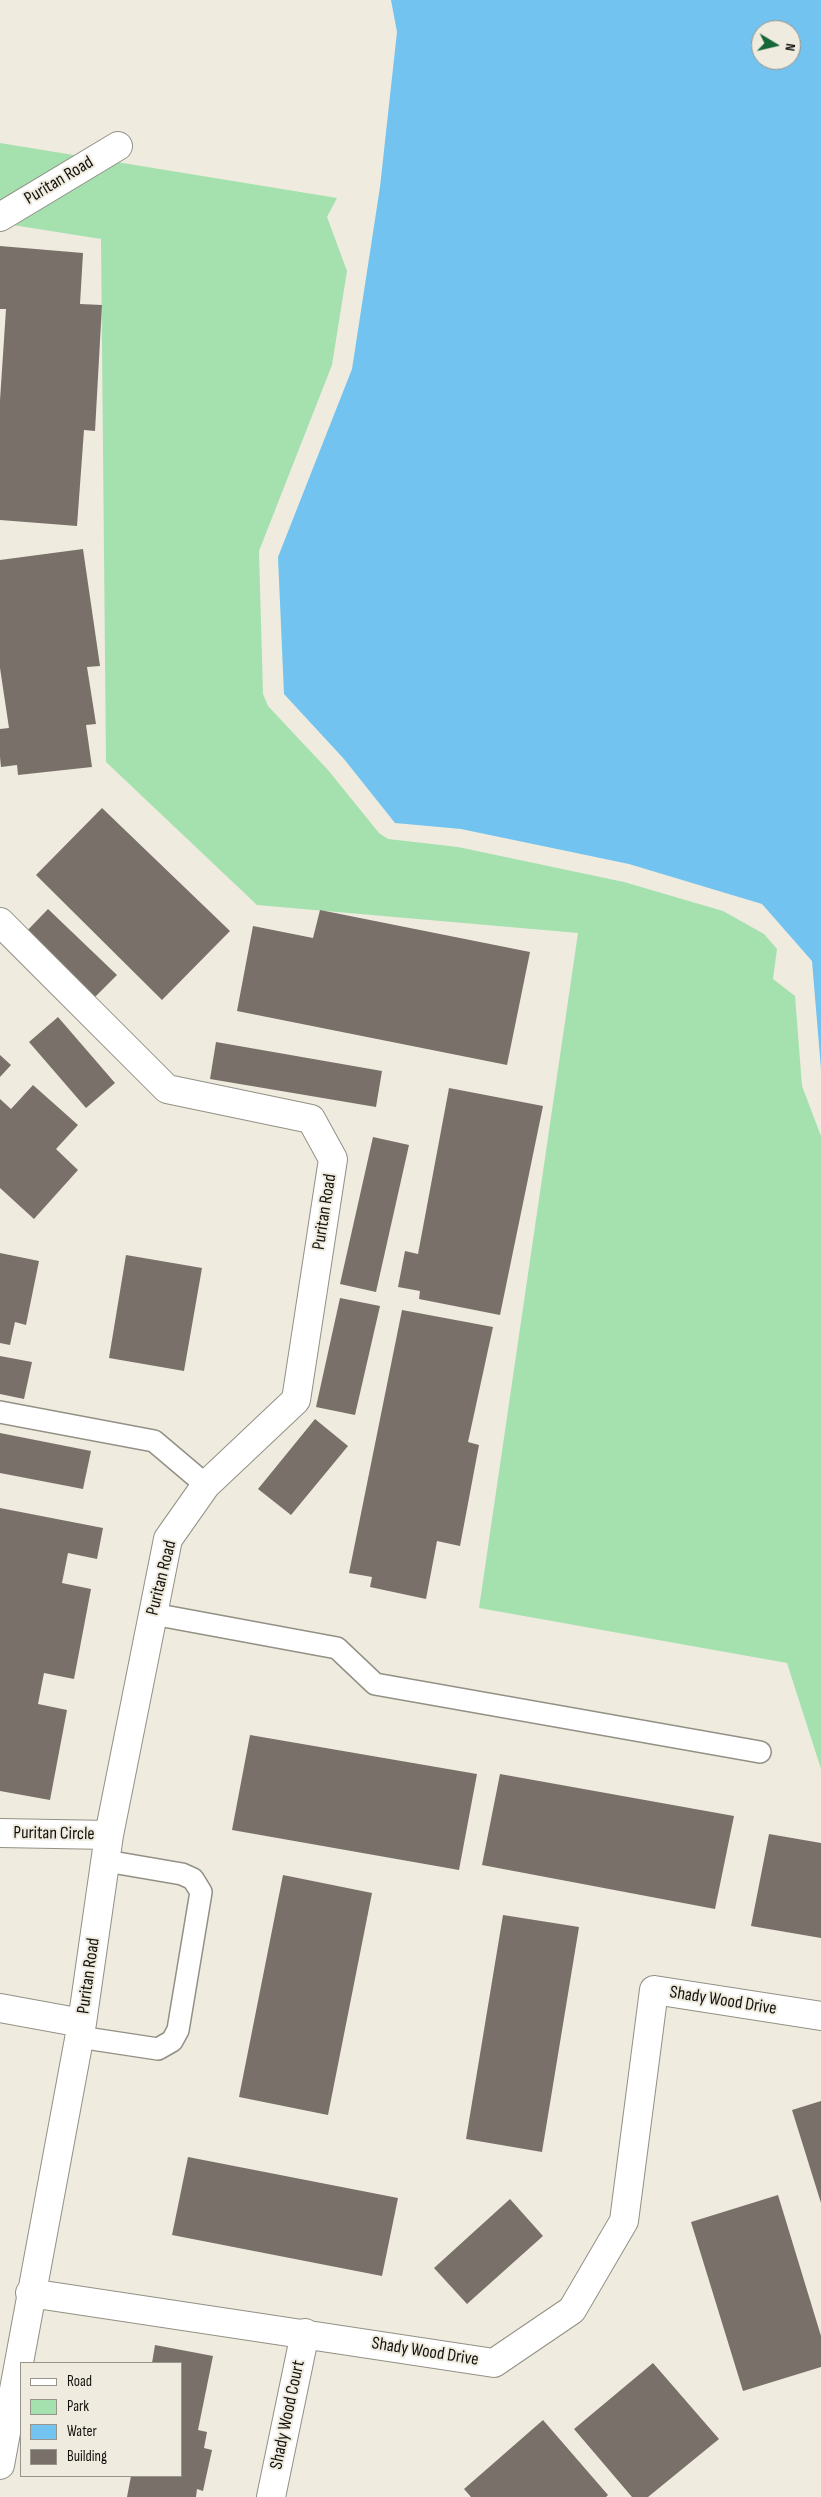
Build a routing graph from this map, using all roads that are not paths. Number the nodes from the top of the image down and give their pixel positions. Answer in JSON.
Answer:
{"nodes":[{"id":1,"x":118,"y":146,"type":"dead end"},
{"id":2,"x":0,"y":217,"type":"edge"},
{"id":3,"x":0,"y":922,"type":"edge"},
{"id":4,"x":0,"y":1412,"type":"edge"},
{"id":5,"x":206,"y":1485,"type":"junction"},
{"id":6,"x":153,"y":1614,"type":"junction"},
{"id":7,"x":760,"y":1752,"type":"dead end"},
{"id":8,"x":0,"y":1833,"type":"edge"},
{"id":9,"x":107,"y":1848,"type":"junction"},
{"id":10,"x":0,"y":2008,"type":"edge"},
{"id":11,"x":821,"y":2016,"type":"edge"},
{"id":12,"x":80,"y":2030,"type":"junction"},
{"id":13,"x":30,"y":2293,"type":"junction"},
{"id":14,"x":305,"y":2333,"type":"junction"},
{"id":15,"x":0,"y":2465,"type":"edge"},
{"id":16,"x":271,"y":2497,"type":"edge"}],
"edges":[{"from":1,"to":2,"type":"street","name":"Puritan Road"},
{"from":3,"to":5,"type":"street","name":"Puritan Road"},
{"from":4,"to":5,"type":"lane"},
{"from":5,"to":6,"type":"street","name":"Puritan Road"},
{"from":6,"to":7,"type":"lane"},
{"from":6,"to":9,"type":"street","name":"Puritan Road"},
{"from":8,"to":9,"type":"street","name":"Puritan Circle"},
{"from":9,"to":12,"type":"street","name":"Puritan Road"},
{"from":9,"to":12,"type":"lane"},
{"from":10,"to":12,"type":"street"},
{"from":11,"to":14,"type":"street","name":"Shady Wood Drive"},
{"from":12,"to":13,"type":"street","name":"Puritan Road"},
{"from":13,"to":14,"type":"street","name":"Shady Wood Drive"},
{"from":13,"to":15,"type":"street","name":"Puritan Road"},
{"from":14,"to":16,"type":"street","name":"Shady Wood Court"}]}
